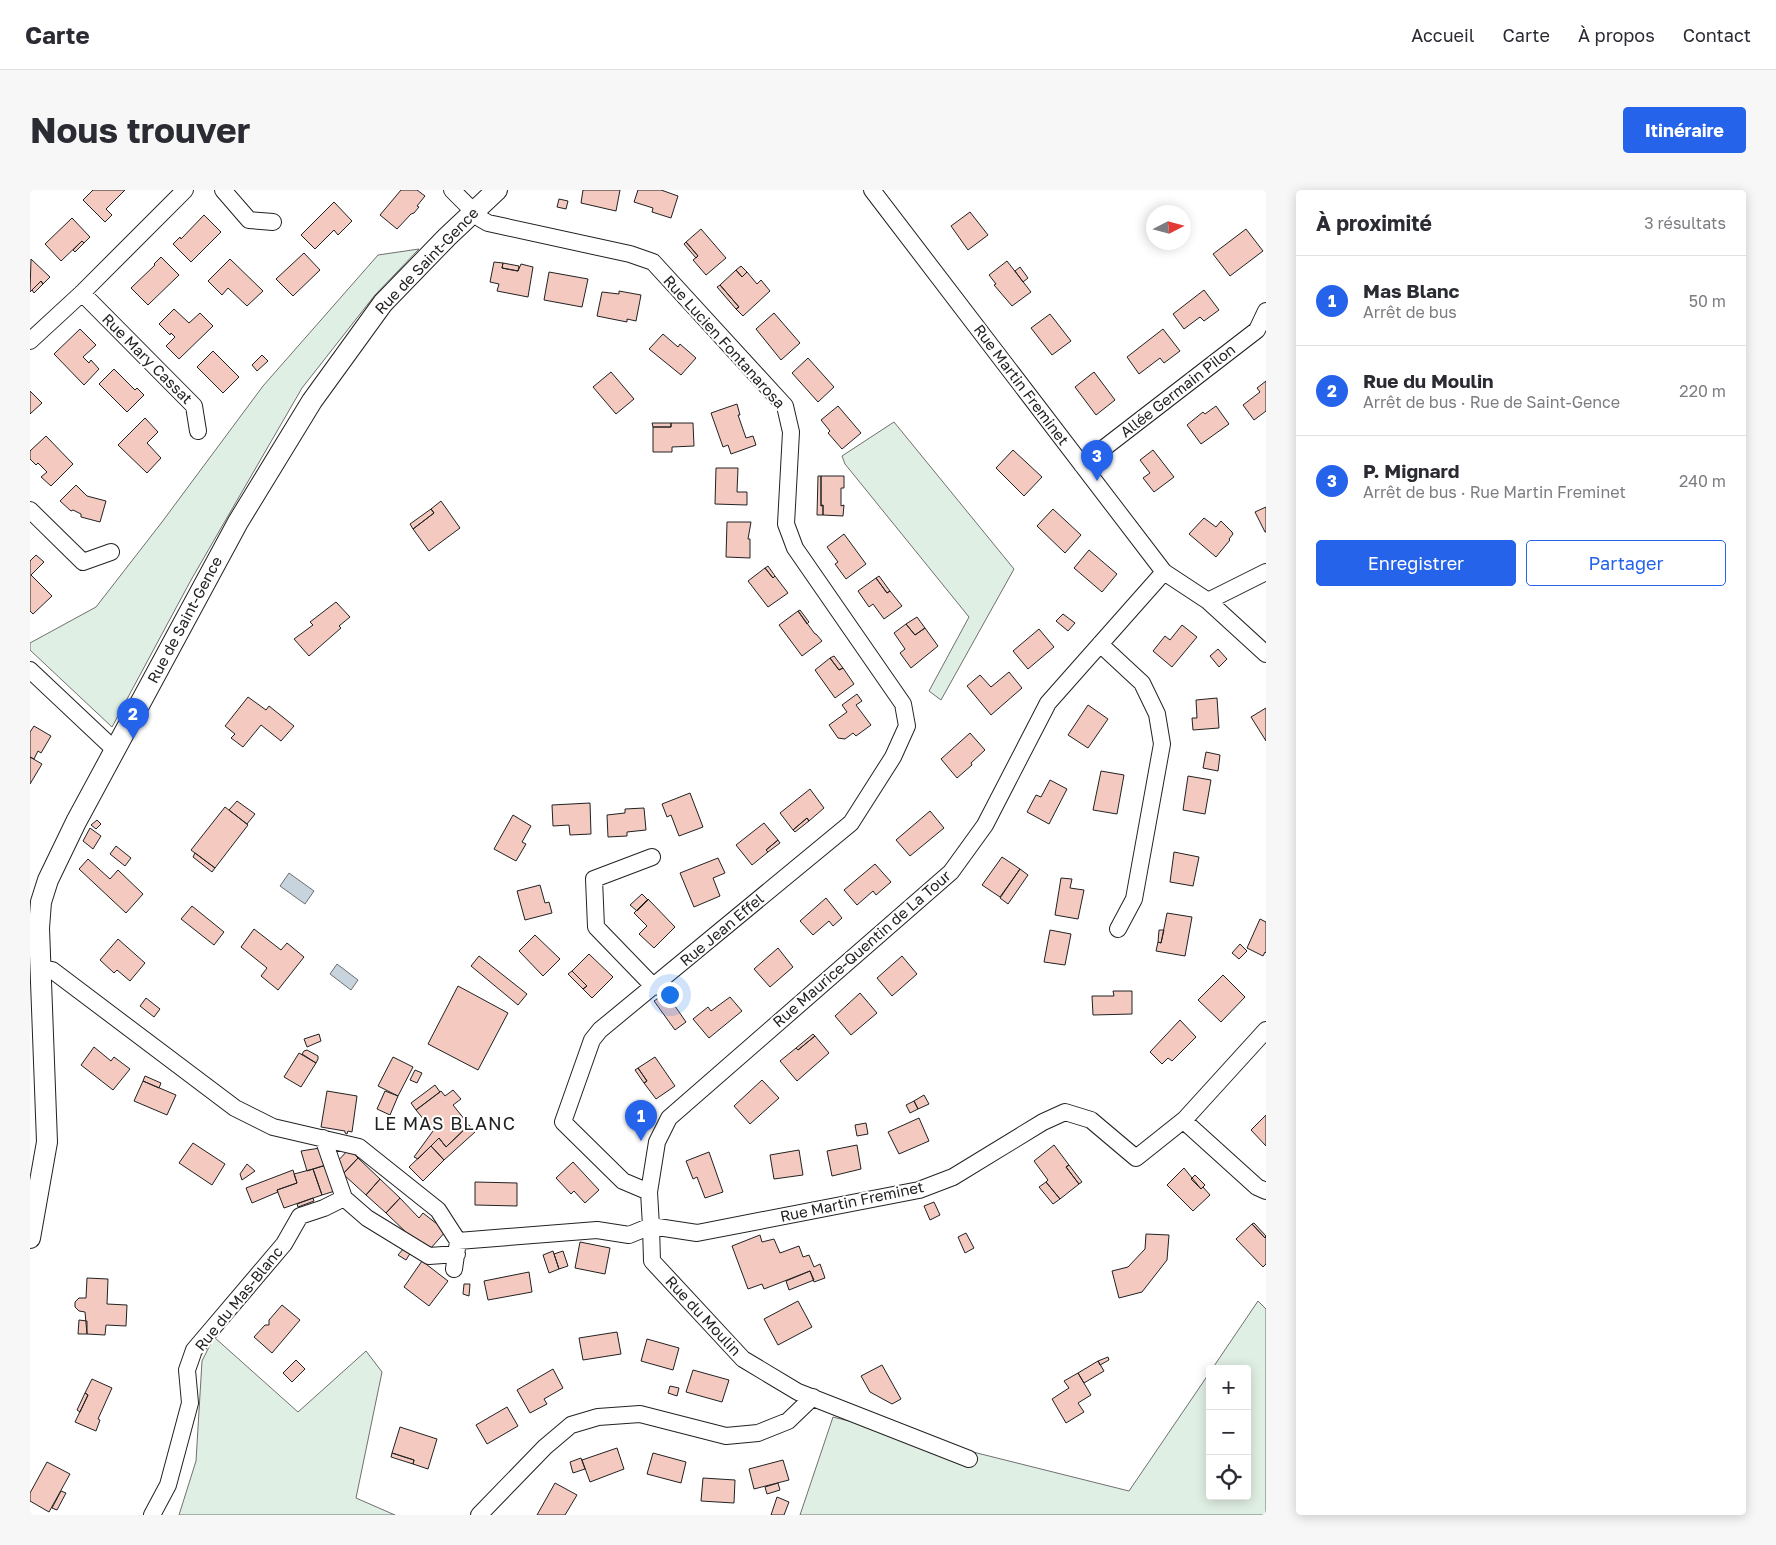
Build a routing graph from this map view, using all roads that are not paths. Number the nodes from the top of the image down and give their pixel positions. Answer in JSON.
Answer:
{"nodes":[{"id":1,"x":185,"y":190,"type":"edge"},
{"id":2,"x":222,"y":190,"type":"edge"},
{"id":3,"x":452,"y":190,"type":"edge"},
{"id":4,"x":497,"y":190,"type":"edge"},
{"id":5,"x":872,"y":190,"type":"edge"},
{"id":6,"x":474,"y":211,"type":"junction"},
{"id":7,"x":272,"y":222,"type":"dead end"},
{"id":8,"x":82,"y":293,"type":"junction"},
{"id":9,"x":1266,"y":311,"type":"edge"},
{"id":10,"x":30,"y":341,"type":"edge"},
{"id":11,"x":198,"y":431,"type":"dead end"},
{"id":12,"x":1082,"y":465,"type":"junction"},
{"id":13,"x":30,"y":510,"type":"edge"},
{"id":14,"x":111,"y":552,"type":"dead end"},
{"id":15,"x":1164,"y":572,"type":"junction"},
{"id":16,"x":1266,"y":572,"type":"edge"},
{"id":17,"x":1208,"y":601,"type":"junction"},
{"id":18,"x":1100,"y":644,"type":"junction"},
{"id":19,"x":1266,"y":654,"type":"edge"},
{"id":20,"x":30,"y":670,"type":"edge"},
{"id":21,"x":907,"y":726,"type":"joint"},
{"id":22,"x":116,"y":751,"type":"junction"},
{"id":23,"x":652,"y":857,"type":"dead end"},
{"id":24,"x":1118,"y":929,"type":"dead end"},
{"id":25,"x":35,"y":939,"type":"edge"},
{"id":26,"x":41,"y":968,"type":"junction"},
{"id":27,"x":654,"y":987,"type":"junction"},
{"id":28,"x":1266,"y":1030,"type":"edge"},
{"id":29,"x":1184,"y":1121,"type":"junction"},
{"id":30,"x":323,"y":1138,"type":"junction"},
{"id":31,"x":1266,"y":1191,"type":"edge"},
{"id":32,"x":649,"y":1192,"type":"junction"},
{"id":33,"x":344,"y":1198,"type":"junction"},
{"id":34,"x":652,"y":1226,"type":"junction"},
{"id":35,"x":30,"y":1238,"type":"edge"},
{"id":36,"x":457,"y":1255,"type":"junction"},
{"id":37,"x":813,"y":1397,"type":"junction"},
{"id":38,"x":969,"y":1459,"type":"dead end"},
{"id":39,"x":152,"y":1515,"type":"edge"},
{"id":40,"x":479,"y":1515,"type":"edge"}],
"edges":[{"from":1,"to":8,"type":"street"},
{"from":2,"to":7,"type":"street"},
{"from":3,"to":6,"type":"street"},
{"from":4,"to":6,"type":"street","name":"Rue de Saint-Gence"},
{"from":5,"to":12,"type":"street","name":"Rue Martin Freminet"},
{"from":6,"to":21,"type":"street","name":"Rue Lucien Fontanarosa"},
{"from":6,"to":22,"type":"street","name":"Rue de Saint-Gence"},
{"from":8,"to":10,"type":"street"},
{"from":8,"to":11,"type":"street","name":"Rue Mary Cassat"},
{"from":9,"to":12,"type":"street","name":"Allée Germain Pilon"},
{"from":12,"to":15,"type":"street","name":"Rue Martin Freminet"},
{"from":13,"to":14,"type":"street"},
{"from":15,"to":17,"type":"street","name":"Rue Martin Freminet"},
{"from":15,"to":18,"type":"street","name":"Rue Maurice-Quentin de La Tour"},
{"from":16,"to":17,"type":"street"},
{"from":17,"to":19,"type":"street","name":"Rue Martin Freminet"},
{"from":18,"to":24,"type":"street"},
{"from":18,"to":32,"type":"street","name":"Rue Maurice-Quentin de La Tour"},
{"from":20,"to":22,"type":"street"},
{"from":21,"to":27,"type":"street","name":"Rue Jean Effel"},
{"from":22,"to":25,"type":"street","name":"Rue de Saint-Gence"},
{"from":23,"to":27,"type":"street"},
{"from":25,"to":26,"type":"street","name":"Rue de Saint-Gence"},
{"from":26,"to":30,"type":"street"},
{"from":26,"to":35,"type":"street","name":"Rue de Saint-Gence"},
{"from":27,"to":32,"type":"street","name":"Rue Jean Effel"},
{"from":28,"to":29,"type":"street","name":"Rue Martin Freminet"},
{"from":29,"to":31,"type":"street"},
{"from":29,"to":34,"type":"street","name":"Rue Martin Freminet"},
{"from":30,"to":33,"type":"street"},
{"from":30,"to":36,"type":"street"},
{"from":32,"to":34,"type":"street","name":"Rue Maurice-Quentin de La Tour"},
{"from":33,"to":36,"type":"street"},
{"from":33,"to":39,"type":"street","name":"Rue du Mas-Blanc"},
{"from":34,"to":36,"type":"street"},
{"from":34,"to":37,"type":"street","name":"Rue du Moulin"},
{"from":37,"to":38,"type":"street","name":"Rue du Moulin"},
{"from":37,"to":40,"type":"street"}]}
